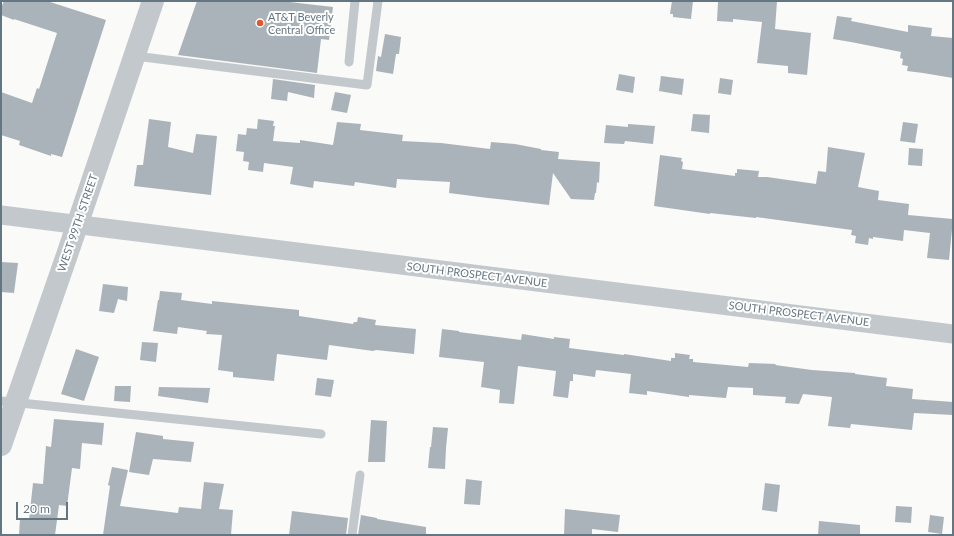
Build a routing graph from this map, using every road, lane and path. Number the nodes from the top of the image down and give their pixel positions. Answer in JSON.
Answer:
{"nodes":[{"id":1,"x":153,"y":1,"type":"edge"},
{"id":2,"x":355,"y":1,"type":"edge"},
{"id":3,"x":378,"y":1,"type":"edge"},
{"id":4,"x":134,"y":56,"type":"junction"},
{"id":5,"x":349,"y":62,"type":"dead end"},
{"id":6,"x":1,"y":216,"type":"edge"},
{"id":7,"x":77,"y":225,"type":"junction"},
{"id":8,"x":953,"y":334,"type":"edge"},
{"id":9,"x":8,"y":401,"type":"edge"},
{"id":10,"x":321,"y":434,"type":"dead end"},
{"id":11,"x":1,"y":445,"type":"edge"},
{"id":12,"x":360,"y":475,"type":"dead end"},
{"id":13,"x":352,"y":535,"type":"edge"}],
"edges":[{"from":1,"to":4,"type":"street","name":"WEST 99TH STREET"},
{"from":2,"to":5,"type":"lane"},
{"from":3,"to":4,"type":"lane"},
{"from":4,"to":7,"type":"street","name":"WEST 99TH STREET"},
{"from":6,"to":7,"type":"street","name":"SOUTH PROSPECT AVENUE"},
{"from":7,"to":8,"type":"street","name":"SOUTH PROSPECT AVENUE"},
{"from":7,"to":9,"type":"street","name":"WEST 99TH STREET"},
{"from":9,"to":10,"type":"lane"},
{"from":9,"to":11,"type":"street","name":"WEST 99TH STREET"},
{"from":12,"to":13,"type":"lane"}]}
